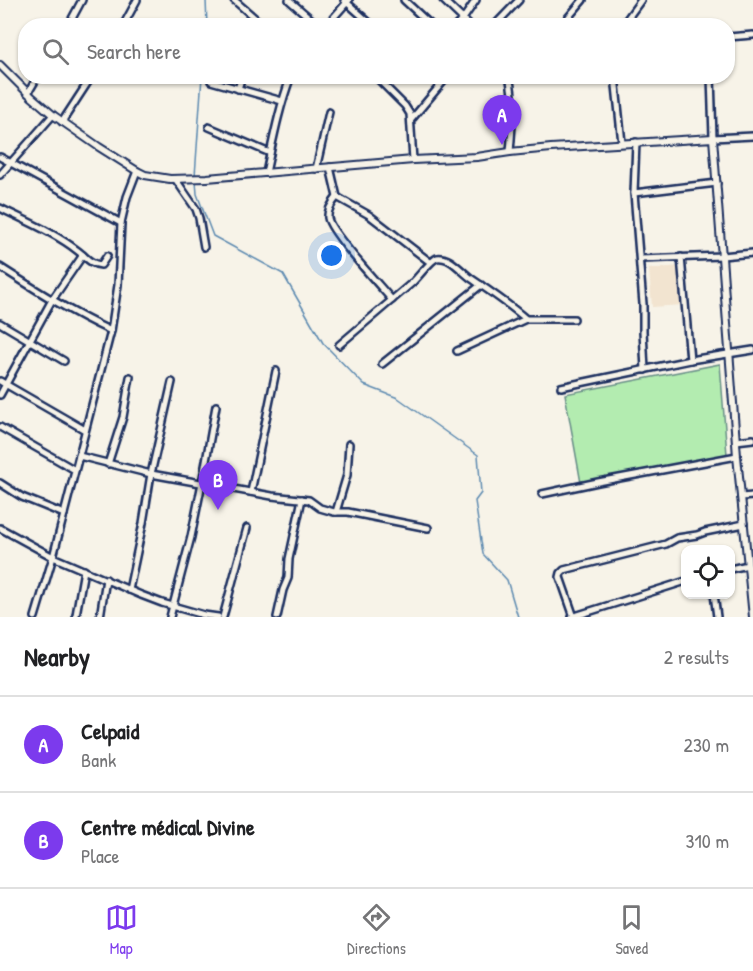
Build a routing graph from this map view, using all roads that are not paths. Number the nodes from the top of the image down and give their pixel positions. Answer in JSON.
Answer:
{"nodes":[{"id":1,"x":82,"y":0,"type":"edge"},
{"id":2,"x":137,"y":0,"type":"edge"},
{"id":3,"x":234,"y":0,"type":"edge"},
{"id":4,"x":289,"y":0,"type":"edge"},
{"id":5,"x":404,"y":0,"type":"edge"},
{"id":6,"x":443,"y":0,"type":"edge"},
{"id":7,"x":476,"y":0,"type":"edge"},
{"id":8,"x":519,"y":0,"type":"edge"},
{"id":9,"x":582,"y":0,"type":"edge"},
{"id":10,"x":641,"y":0,"type":"edge"},
{"id":11,"x":347,"y":1,"type":"edge"},
{"id":12,"x":72,"y":18,"type":"edge"},
{"id":13,"x":127,"y":18,"type":"edge"},
{"id":14,"x":254,"y":18,"type":"edge"},
{"id":15,"x":310,"y":18,"type":"edge"},
{"id":16,"x":333,"y":18,"type":"edge"},
{"id":17,"x":365,"y":18,"type":"edge"},
{"id":18,"x":423,"y":18,"type":"edge"},
{"id":19,"x":462,"y":18,"type":"edge"},
{"id":20,"x":464,"y":18,"type":"edge"},
{"id":21,"x":502,"y":18,"type":"edge"},
{"id":22,"x":567,"y":18,"type":"edge"},
{"id":23,"x":627,"y":18,"type":"edge"},
{"id":24,"x":753,"y":35,"type":"edge"},
{"id":25,"x":735,"y":36,"type":"edge"},
{"id":26,"x":0,"y":66,"type":"edge"},
{"id":27,"x":18,"y":83,"type":"edge"},
{"id":28,"x":19,"y":84,"type":"edge"},
{"id":29,"x":33,"y":84,"type":"edge"},
{"id":30,"x":87,"y":84,"type":"edge"},
{"id":31,"x":220,"y":84,"type":"edge"},
{"id":32,"x":240,"y":84,"type":"edge"},
{"id":33,"x":288,"y":84,"type":"edge"},
{"id":34,"x":383,"y":84,"type":"edge"},
{"id":35,"x":441,"y":84,"type":"edge"},
{"id":36,"x":511,"y":84,"type":"edge"},
{"id":37,"x":616,"y":84,"type":"edge"},
{"id":38,"x":711,"y":84,"type":"edge"},
{"id":39,"x":238,"y":89,"type":"junction"},
{"id":40,"x":28,"y":93,"type":"junction"},
{"id":41,"x":282,"y":101,"type":"junction"},
{"id":42,"x":329,"y":112,"type":"dead end"},
{"id":43,"x":53,"y":115,"type":"junction"},
{"id":44,"x":411,"y":120,"type":"junction"},
{"id":45,"x":62,"y":122,"type":"junction"},
{"id":46,"x":209,"y":127,"type":"dead end"},
{"id":47,"x":753,"y":136,"type":"edge"},
{"id":48,"x":713,"y":138,"type":"junction"},
{"id":49,"x":636,"y":142,"type":"junction"},
{"id":50,"x":621,"y":143,"type":"junction"},
{"id":51,"x":510,"y":152,"type":"junction"},
{"id":52,"x":270,"y":153,"type":"junction"},
{"id":53,"x":0,"y":157,"type":"edge"},
{"id":54,"x":413,"y":160,"type":"junction"},
{"id":55,"x":11,"y":163,"type":"junction"},
{"id":56,"x":330,"y":167,"type":"junction"},
{"id":57,"x":316,"y":169,"type":"junction"},
{"id":58,"x":137,"y":171,"type":"junction"},
{"id":59,"x":266,"y":173,"type":"junction"},
{"id":60,"x":0,"y":175,"type":"edge"},
{"id":61,"x":176,"y":180,"type":"junction"},
{"id":62,"x":717,"y":183,"type":"junction"},
{"id":63,"x":634,"y":193,"type":"junction"},
{"id":64,"x":337,"y":197,"type":"junction"},
{"id":65,"x":0,"y":208,"type":"edge"},
{"id":66,"x":121,"y":223,"type":"junction"},
{"id":67,"x":204,"y":247,"type":"dead end"},
{"id":68,"x":753,"y":253,"type":"edge"},
{"id":69,"x":83,"y":255,"type":"junction"},
{"id":70,"x":107,"y":256,"type":"dead end"},
{"id":71,"x":722,"y":256,"type":"junction"},
{"id":72,"x":681,"y":257,"type":"junction"},
{"id":73,"x":640,"y":260,"type":"junction"},
{"id":74,"x":430,"y":262,"type":"junction"},
{"id":75,"x":0,"y":267,"type":"edge"},
{"id":76,"x":481,"y":285,"type":"junction"},
{"id":77,"x":52,"y":300,"type":"junction"},
{"id":78,"x":392,"y":300,"type":"junction"},
{"id":79,"x":526,"y":319,"type":"junction"},
{"id":80,"x":574,"y":319,"type":"dead end"},
{"id":81,"x":0,"y":323,"type":"edge"},
{"id":82,"x":111,"y":331,"type":"junction"},
{"id":83,"x":30,"y":342,"type":"junction"},
{"id":84,"x":339,"y":345,"type":"dead end"},
{"id":85,"x":753,"y":350,"type":"edge"},
{"id":86,"x":457,"y":351,"type":"dead end"},
{"id":87,"x":730,"y":353,"type":"junction"},
{"id":88,"x":690,"y":360,"type":"junction"},
{"id":89,"x":64,"y":361,"type":"dead end"},
{"id":90,"x":382,"y":364,"type":"dead end"},
{"id":91,"x":645,"y":370,"type":"junction"},
{"id":92,"x":276,"y":371,"type":"dead end"},
{"id":93,"x":130,"y":377,"type":"dead end"},
{"id":94,"x":0,"y":381,"type":"edge"},
{"id":95,"x":172,"y":382,"type":"dead end"},
{"id":96,"x":6,"y":385,"type":"junction"},
{"id":97,"x":561,"y":387,"type":"dead end"},
{"id":98,"x":0,"y":395,"type":"edge"},
{"id":99,"x":216,"y":406,"type":"dead end"},
{"id":100,"x":0,"y":427,"type":"edge"},
{"id":101,"x":85,"y":430,"type":"junction"},
{"id":102,"x":753,"y":439,"type":"edge"},
{"id":103,"x":736,"y":441,"type":"junction"},
{"id":104,"x":349,"y":444,"type":"dead end"},
{"id":105,"x":79,"y":456,"type":"junction"},
{"id":106,"x":737,"y":456,"type":"junction"},
{"id":107,"x":108,"y":464,"type":"junction"},
{"id":108,"x":75,"y":470,"type":"junction"},
{"id":109,"x":151,"y":474,"type":"junction"},
{"id":110,"x":0,"y":483,"type":"edge"},
{"id":111,"x":202,"y":483,"type":"junction"},
{"id":112,"x":251,"y":492,"type":"junction"},
{"id":113,"x":542,"y":494,"type":"dead end"},
{"id":114,"x":753,"y":496,"type":"edge"},
{"id":115,"x":741,"y":497,"type":"junction"},
{"id":116,"x":303,"y":499,"type":"junction"},
{"id":117,"x":336,"y":512,"type":"junction"},
{"id":118,"x":64,"y":514,"type":"junction"},
{"id":119,"x":744,"y":524,"type":"junction"},
{"id":120,"x":0,"y":528,"type":"edge"},
{"id":121,"x":247,"y":528,"type":"dead end"},
{"id":122,"x":428,"y":528,"type":"dead end"},
{"id":123,"x":53,"y":557,"type":"junction"},
{"id":124,"x":747,"y":565,"type":"junction"},
{"id":125,"x":735,"y":568,"type":"edge"},
{"id":126,"x":84,"y":570,"type":"junction"},
{"id":127,"x":106,"y":579,"type":"junction"},
{"id":128,"x":681,"y":583,"type":"edge"},
{"id":129,"x":129,"y":590,"type":"junction"},
{"id":130,"x":715,"y":599,"type":"edge"},
{"id":131,"x":752,"y":599,"type":"edge"},
{"id":132,"x":172,"y":606,"type":"junction"},
{"id":133,"x":76,"y":615,"type":"dead end"},
{"id":134,"x":35,"y":617,"type":"edge"},
{"id":135,"x":100,"y":617,"type":"edge"},
{"id":136,"x":170,"y":617,"type":"edge"},
{"id":137,"x":218,"y":617,"type":"edge"},
{"id":138,"x":223,"y":617,"type":"edge"},
{"id":139,"x":277,"y":617,"type":"edge"},
{"id":140,"x":574,"y":617,"type":"edge"},
{"id":141,"x":717,"y":617,"type":"edge"},
{"id":142,"x":753,"y":617,"type":"edge"}],
"edges":[{"from":1,"to":12,"type":"street"},
{"from":2,"to":13,"type":"street"},
{"from":3,"to":14,"type":"street"},
{"from":4,"to":15,"type":"street"},
{"from":5,"to":18,"type":"street"},
{"from":6,"to":19,"type":"street"},
{"from":7,"to":20,"type":"street"},
{"from":8,"to":21,"type":"street"},
{"from":9,"to":22,"type":"street"},
{"from":10,"to":23,"type":"street"},
{"from":11,"to":16,"type":"street"},
{"from":11,"to":17,"type":"street"},
{"from":24,"to":25,"type":"street"},
{"from":26,"to":27,"type":"street"},
{"from":28,"to":40,"type":"street"},
{"from":29,"to":40,"type":"street"},
{"from":30,"to":45,"type":"street"},
{"from":31,"to":39,"type":"street"},
{"from":32,"to":39,"type":"street"},
{"from":33,"to":41,"type":"street"},
{"from":34,"to":44,"type":"street"},
{"from":35,"to":44,"type":"street"},
{"from":36,"to":51,"type":"street"},
{"from":37,"to":50,"type":"street"},
{"from":38,"to":48,"type":"street"},
{"from":39,"to":41,"type":"street"},
{"from":40,"to":43,"type":"street"},
{"from":41,"to":52,"type":"street"},
{"from":42,"to":57,"type":"street"},
{"from":43,"to":45,"type":"street"},
{"from":43,"to":55,"type":"street"},
{"from":44,"to":54,"type":"street"},
{"from":45,"to":58,"type":"street"},
{"from":46,"to":52,"type":"street"},
{"from":47,"to":48,"type":"street"},
{"from":48,"to":49,"type":"street"},
{"from":48,"to":62,"type":"street"},
{"from":49,"to":50,"type":"street"},
{"from":49,"to":63,"type":"street"},
{"from":50,"to":51,"type":"street"},
{"from":51,"to":54,"type":"street"},
{"from":52,"to":59,"type":"street"},
{"from":53,"to":55,"type":"street"},
{"from":54,"to":56,"type":"street"},
{"from":55,"to":60,"type":"street"},
{"from":55,"to":66,"type":"street"},
{"from":56,"to":57,"type":"street"},
{"from":56,"to":64,"type":"street"},
{"from":57,"to":59,"type":"street"},
{"from":58,"to":61,"type":"street"},
{"from":58,"to":66,"type":"street"},
{"from":59,"to":61,"type":"street"},
{"from":61,"to":67,"type":"street"},
{"from":62,"to":63,"type":"street"},
{"from":62,"to":71,"type":"street"},
{"from":63,"to":73,"type":"street"},
{"from":64,"to":74,"type":"street"},
{"from":64,"to":78,"type":"street"},
{"from":65,"to":69,"type":"street"},
{"from":66,"to":82,"type":"street"},
{"from":68,"to":71,"type":"street"},
{"from":69,"to":70,"type":"street"},
{"from":69,"to":77,"type":"street"},
{"from":71,"to":72,"type":"street"},
{"from":71,"to":87,"type":"street"},
{"from":72,"to":73,"type":"street"},
{"from":72,"to":88,"type":"street"},
{"from":73,"to":91,"type":"street"},
{"from":74,"to":76,"type":"street"},
{"from":74,"to":78,"type":"street"},
{"from":75,"to":77,"type":"street"},
{"from":76,"to":79,"type":"street"},
{"from":76,"to":90,"type":"street"},
{"from":77,"to":82,"type":"street"},
{"from":77,"to":83,"type":"street"},
{"from":78,"to":84,"type":"street"},
{"from":79,"to":80,"type":"street"},
{"from":79,"to":86,"type":"street"},
{"from":81,"to":83,"type":"street"},
{"from":82,"to":101,"type":"street"},
{"from":83,"to":89,"type":"street"},
{"from":83,"to":96,"type":"street"},
{"from":85,"to":87,"type":"street"},
{"from":87,"to":88,"type":"street"},
{"from":87,"to":103,"type":"street"},
{"from":88,"to":91,"type":"street"},
{"from":91,"to":97,"type":"street"},
{"from":92,"to":112,"type":"street"},
{"from":93,"to":107,"type":"street"},
{"from":94,"to":96,"type":"street"},
{"from":95,"to":109,"type":"street"},
{"from":96,"to":98,"type":"street"},
{"from":96,"to":101,"type":"street"},
{"from":99,"to":111,"type":"street"},
{"from":100,"to":108,"type":"street"},
{"from":101,"to":105,"type":"street"},
{"from":102,"to":103,"type":"street"},
{"from":103,"to":106,"type":"street"},
{"from":104,"to":117,"type":"street"},
{"from":105,"to":107,"type":"street"},
{"from":105,"to":108,"type":"street"},
{"from":106,"to":113,"type":"street"},
{"from":106,"to":115,"type":"street"},
{"from":107,"to":109,"type":"street"},
{"from":108,"to":118,"type":"street"},
{"from":109,"to":111,"type":"street"},
{"from":109,"to":129,"type":"street"},
{"from":110,"to":118,"type":"street"},
{"from":111,"to":112,"type":"street"},
{"from":111,"to":132,"type":"street"},
{"from":112,"to":116,"type":"street"},
{"from":114,"to":115,"type":"street"},
{"from":115,"to":119,"type":"street"},
{"from":116,"to":117,"type":"street"},
{"from":116,"to":139,"type":"street"},
{"from":117,"to":122,"type":"street"},
{"from":118,"to":123,"type":"street"},
{"from":119,"to":124,"type":"street"},
{"from":119,"to":140,"type":"street"},
{"from":120,"to":123,"type":"street"},
{"from":121,"to":138,"type":"street"},
{"from":123,"to":126,"type":"street"},
{"from":123,"to":134,"type":"street"},
{"from":124,"to":125,"type":"street"},
{"from":124,"to":131,"type":"street"},
{"from":126,"to":127,"type":"street"},
{"from":126,"to":133,"type":"street"},
{"from":127,"to":129,"type":"street"},
{"from":127,"to":135,"type":"street"},
{"from":128,"to":140,"type":"street"},
{"from":129,"to":132,"type":"street"},
{"from":130,"to":141,"type":"street"},
{"from":131,"to":142,"type":"street"},
{"from":132,"to":136,"type":"street"},
{"from":132,"to":137,"type":"street"}]}
